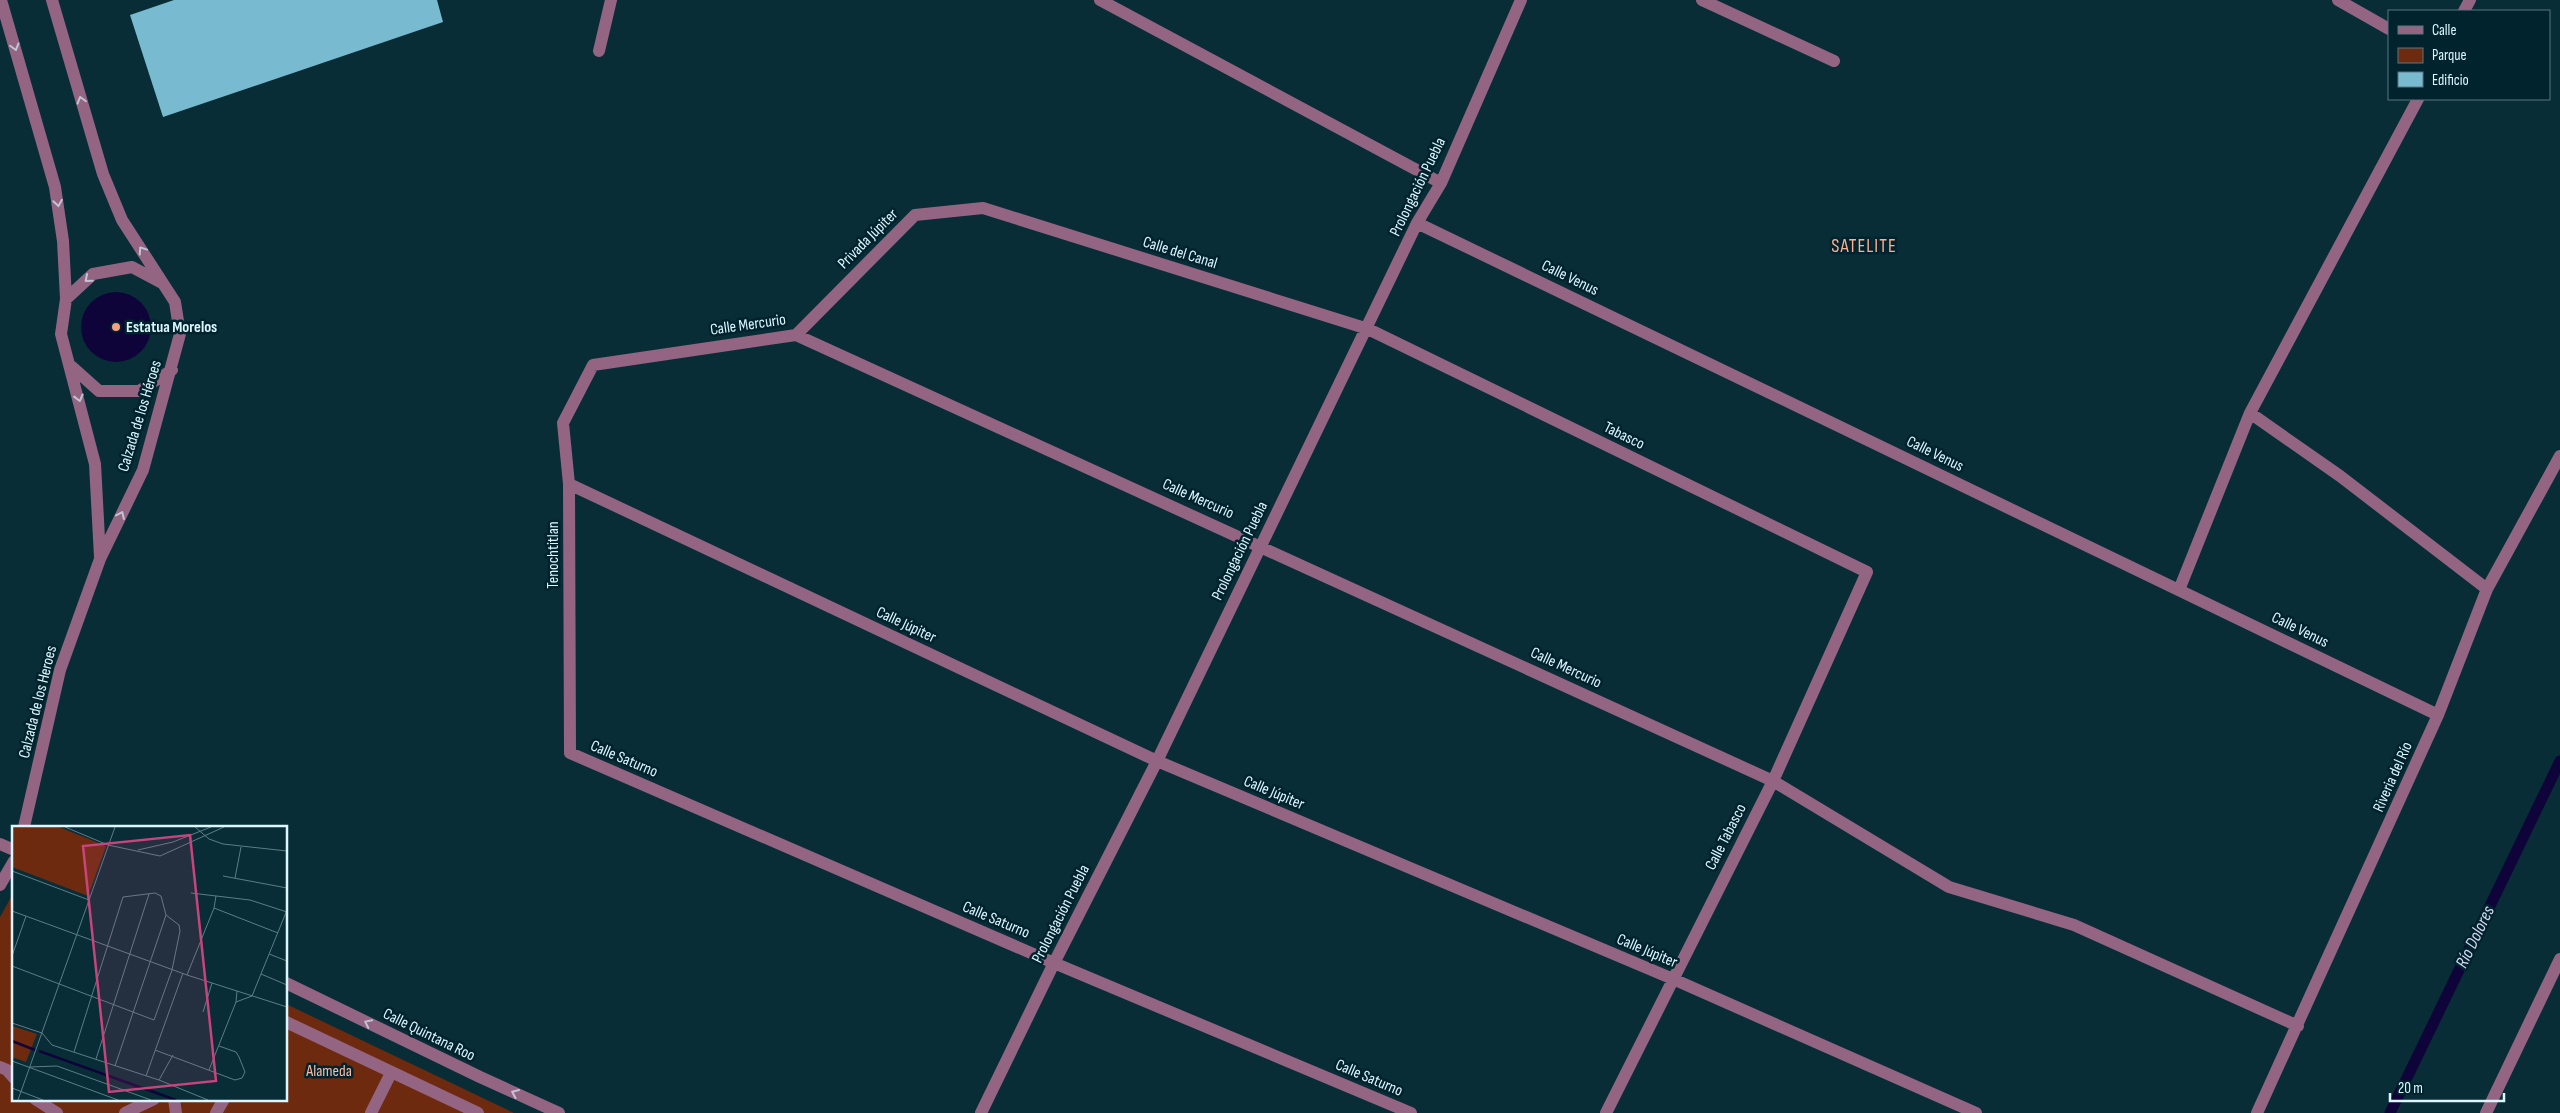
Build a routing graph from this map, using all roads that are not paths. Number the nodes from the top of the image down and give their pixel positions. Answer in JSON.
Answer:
{"nodes":[{"id":1,"x":1,"y":0,"type":"edge"},
{"id":2,"x":52,"y":0,"type":"edge"},
{"id":3,"x":611,"y":0,"type":"edge"},
{"id":4,"x":1100,"y":0,"type":"edge"},
{"id":5,"x":1521,"y":0,"type":"edge"},
{"id":6,"x":1702,"y":0,"type":"edge"},
{"id":7,"x":2338,"y":0,"type":"edge"},
{"id":8,"x":2388,"y":28,"type":"edge"},
{"id":9,"x":599,"y":51,"type":"dead end"},
{"id":10,"x":1834,"y":61,"type":"dead end"},
{"id":11,"x":2417,"y":100,"type":"edge"},
{"id":12,"x":1441,"y":183,"type":"junction"},
{"id":13,"x":983,"y":208,"type":"joint"},
{"id":14,"x":1418,"y":223,"type":"junction"},
{"id":15,"x":165,"y":284,"type":"junction"},
{"id":16,"x":66,"y":299,"type":"junction"},
{"id":17,"x":1368,"y":329,"type":"junction"},
{"id":18,"x":796,"y":335,"type":"junction"},
{"id":19,"x":593,"y":365,"type":"joint"},
{"id":20,"x":70,"y":366,"type":"junction"},
{"id":21,"x":172,"y":370,"type":"junction"},
{"id":22,"x":2250,"y":413,"type":"junction"},
{"id":23,"x":2560,"y":456,"type":"edge"},
{"id":24,"x":569,"y":484,"type":"junction"},
{"id":25,"x":1261,"y":545,"type":"junction"},
{"id":26,"x":100,"y":559,"type":"junction"},
{"id":27,"x":1866,"y":572,"type":"joint"},
{"id":28,"x":2487,"y":588,"type":"junction"},
{"id":29,"x":2179,"y":590,"type":"junction"},
{"id":30,"x":2438,"y":716,"type":"junction"},
{"id":31,"x":570,"y":753,"type":"joint"},
{"id":32,"x":1157,"y":761,"type":"junction"},
{"id":33,"x":1773,"y":781,"type":"junction"},
{"id":34,"x":24,"y":826,"type":"edge"},
{"id":35,"x":0,"y":844,"type":"edge"},
{"id":36,"x":12,"y":849,"type":"edge"},
{"id":37,"x":12,"y":864,"type":"edge"},
{"id":38,"x":0,"y":885,"type":"edge"},
{"id":39,"x":2560,"y":959,"type":"edge"},
{"id":40,"x":1054,"y":963,"type":"junction"},
{"id":41,"x":1673,"y":979,"type":"junction"},
{"id":42,"x":288,"y":984,"type":"edge"},
{"id":43,"x":288,"y":1023,"type":"edge"},
{"id":44,"x":2298,"y":1026,"type":"junction"},
{"id":45,"x":0,"y":1067,"type":"edge"},
{"id":46,"x":391,"y":1073,"type":"junction"},
{"id":47,"x":12,"y":1076,"type":"edge"},
{"id":48,"x":37,"y":1100,"type":"edge"},
{"id":49,"x":152,"y":1100,"type":"edge"},
{"id":50,"x":174,"y":1100,"type":"edge"},
{"id":51,"x":223,"y":1100,"type":"edge"},
{"id":52,"x":57,"y":1113,"type":"edge"},
{"id":53,"x":125,"y":1113,"type":"edge"},
{"id":54,"x":176,"y":1113,"type":"edge"},
{"id":55,"x":216,"y":1113,"type":"edge"},
{"id":56,"x":371,"y":1113,"type":"edge"},
{"id":57,"x":478,"y":1113,"type":"edge"},
{"id":58,"x":558,"y":1113,"type":"edge"},
{"id":59,"x":981,"y":1113,"type":"edge"},
{"id":60,"x":1411,"y":1113,"type":"edge"},
{"id":61,"x":1606,"y":1113,"type":"edge"},
{"id":62,"x":1976,"y":1113,"type":"edge"},
{"id":63,"x":2257,"y":1113,"type":"edge"},
{"id":64,"x":2486,"y":1113,"type":"edge"}],
"edges":[{"from":1,"to":16,"type":"street","name":"Calzada de los Héroes","one_way":true},
{"from":15,"to":2,"type":"street","name":"Calzada de los Héroes","one_way":true},
{"from":3,"to":9,"type":"street"},
{"from":4,"to":12,"type":"street"},
{"from":5,"to":12,"type":"street","name":"Prolongación Puebla"},
{"from":6,"to":10,"type":"street"},
{"from":7,"to":8,"type":"street"},
{"from":11,"to":22,"type":"street"},
{"from":12,"to":14,"type":"street","name":"Prolongación Puebla"},
{"from":13,"to":17,"type":"street","name":"Calle del Canal"},
{"from":13,"to":18,"type":"street","name":"Privada Júpiter"},
{"from":14,"to":17,"type":"street","name":"Prolongación Puebla"},
{"from":14,"to":29,"type":"street","name":"Calle Venus"},
{"from":15,"to":16,"type":"street","one_way":true},
{"from":15,"to":21,"type":"street","name":"Calzada de los Héroes"},
{"from":16,"to":20,"type":"street","name":"Calzada de los Héroes"},
{"from":17,"to":25,"type":"street","name":"Prolongación Puebla"},
{"from":17,"to":27,"type":"street","name":"Tabasco"},
{"from":18,"to":19,"type":"street","name":"Calle Mercurio"},
{"from":18,"to":25,"type":"street","name":"Calle Mercurio"},
{"from":19,"to":24,"type":"street","name":"Tenochtitlan"},
{"from":20,"to":21,"type":"street"},
{"from":20,"to":26,"type":"street","name":"Calzada de los Héroes","one_way":true},
{"from":26,"to":21,"type":"street","name":"Calzada de los Héroes","one_way":true},
{"from":22,"to":28,"type":"street"},
{"from":22,"to":29,"type":"street"},
{"from":23,"to":28,"type":"street","name":"Riveria del Río"},
{"from":24,"to":31,"type":"street","name":"Tenochtitlan"},
{"from":24,"to":32,"type":"street","name":"Calle Júpiter"},
{"from":25,"to":32,"type":"street","name":"Prolongación Puebla"},
{"from":25,"to":33,"type":"street","name":"Calle Mercurio"},
{"from":26,"to":34,"type":"street","name":"Calzada de los Heroes"},
{"from":27,"to":33,"type":"street","name":"Calle Tabasco"},
{"from":28,"to":30,"type":"street","name":"Riveria del Río"},
{"from":29,"to":30,"type":"street","name":"Calle Venus"},
{"from":30,"to":44,"type":"street","name":"Riveria del Río"},
{"from":31,"to":40,"type":"street","name":"Calle Saturno"},
{"from":32,"to":40,"type":"street","name":"Prolongación Puebla"},
{"from":32,"to":41,"type":"street","name":"Calle Júpiter"},
{"from":33,"to":41,"type":"street","name":"Calle Tabasco"},
{"from":33,"to":44,"type":"street","name":"Calle Mercurio"},
{"from":35,"to":36,"type":"street"},
{"from":37,"to":38,"type":"street"},
{"from":39,"to":64,"type":"street"},
{"from":40,"to":59,"type":"street","name":"Prolongación Puebla"},
{"from":40,"to":60,"type":"street","name":"Calle Saturno"},
{"from":41,"to":61,"type":"street","name":"Calle Tabasco"},
{"from":41,"to":62,"type":"street","name":"Calle Júpiter"},
{"from":58,"to":42,"type":"street","name":"Calle Quintana Roo","one_way":true},
{"from":43,"to":46,"type":"street"},
{"from":44,"to":63,"type":"street","name":"Riveria del Río"},
{"from":45,"to":47,"type":"street"},
{"from":46,"to":56,"type":"street"},
{"from":46,"to":57,"type":"street"},
{"from":48,"to":52,"type":"street"},
{"from":49,"to":53,"type":"street"},
{"from":50,"to":54,"type":"street"},
{"from":51,"to":55,"type":"street"}]}
